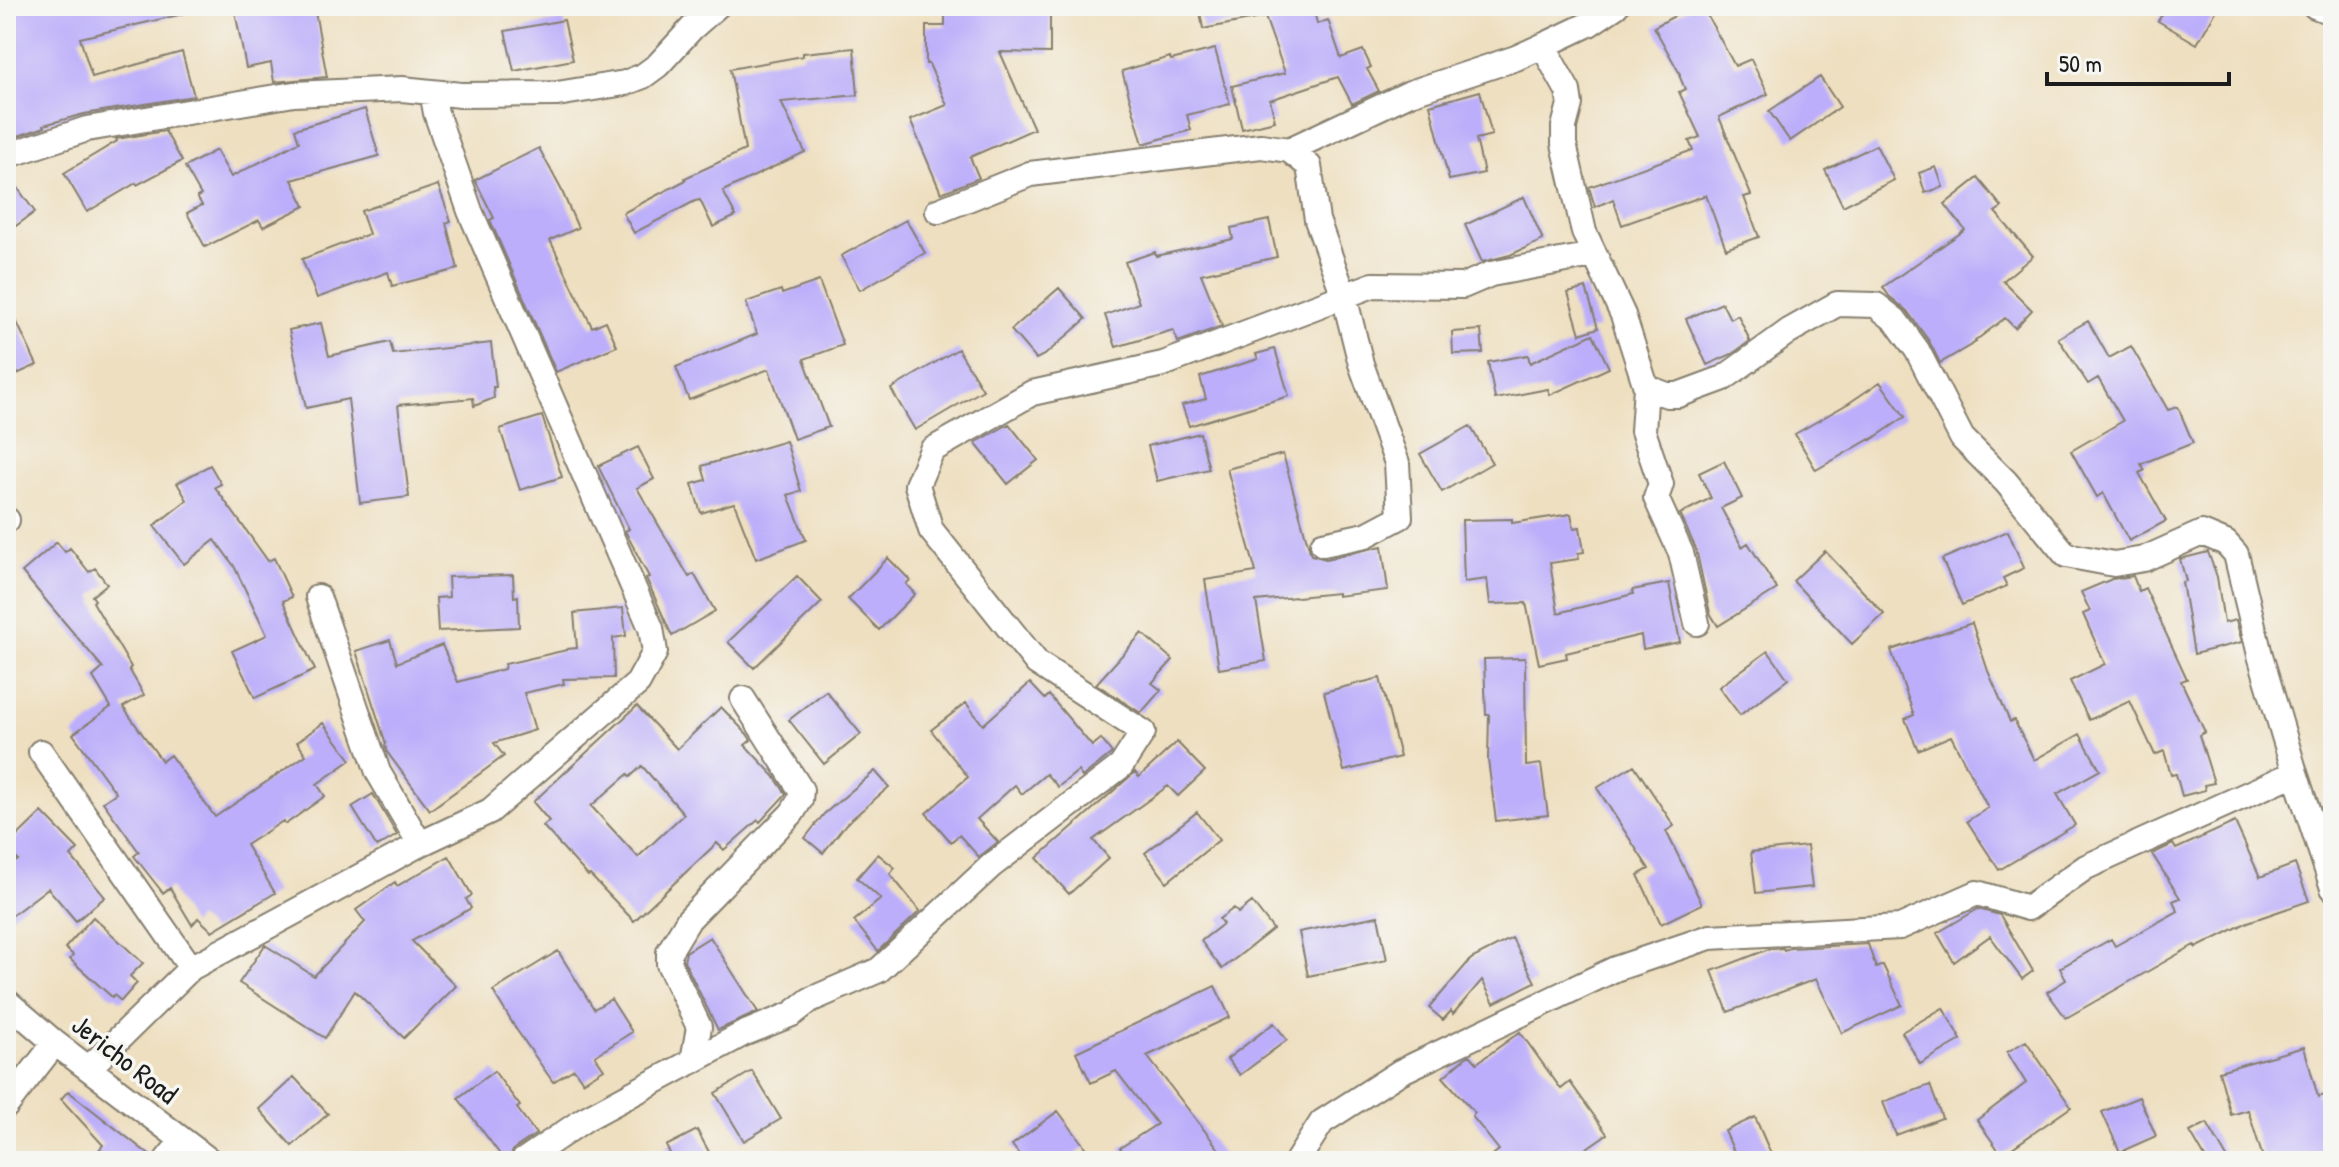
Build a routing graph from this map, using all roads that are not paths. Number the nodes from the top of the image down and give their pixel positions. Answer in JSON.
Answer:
{"nodes":[{"id":1,"x":1616,"y":6,"type":"edge"},
{"id":2,"x":2315,"y":6,"type":"edge"},
{"id":3,"x":704,"y":10,"type":"edge"},
{"id":4,"x":2333,"y":13,"type":"edge"},
{"id":5,"x":1549,"y":43,"type":"junction"},
{"id":6,"x":432,"y":92,"type":"junction"},
{"id":7,"x":1289,"y":150,"type":"junction"},
{"id":8,"x":6,"y":156,"type":"edge"},
{"id":9,"x":938,"y":211,"type":"dead end"},
{"id":10,"x":1593,"y":255,"type":"junction"},
{"id":11,"x":1344,"y":296,"type":"junction"},
{"id":12,"x":1646,"y":387,"type":"junction"},
{"id":13,"x":1323,"y":544,"type":"dead end"},
{"id":14,"x":318,"y":597,"type":"dead end"},
{"id":15,"x":1697,"y":623,"type":"dead end"},
{"id":16,"x":743,"y":699,"type":"dead end"},
{"id":17,"x":41,"y":752,"type":"dead end"},
{"id":18,"x":2295,"y":773,"type":"junction"},
{"id":19,"x":420,"y":844,"type":"junction"},
{"id":20,"x":2333,"y":888,"type":"edge"},
{"id":21,"x":191,"y":968,"type":"junction"},
{"id":22,"x":6,"y":1001,"type":"edge"},
{"id":23,"x":55,"y":1043,"type":"junction"},
{"id":24,"x":693,"y":1061,"type":"junction"},
{"id":25,"x":90,"y":1067,"type":"junction"},
{"id":26,"x":6,"y":1106,"type":"edge"},
{"id":27,"x":182,"y":1141,"type":"junction"},
{"id":28,"x":166,"y":1161,"type":"edge"},
{"id":29,"x":210,"y":1161,"type":"edge"},
{"id":30,"x":523,"y":1161,"type":"edge"},
{"id":31,"x":1297,"y":1161,"type":"edge"}],
"edges":[{"from":1,"to":5,"type":"street"},
{"from":2,"to":4,"type":"street"},
{"from":3,"to":6,"type":"street"},
{"from":5,"to":7,"type":"street"},
{"from":5,"to":10,"type":"street"},
{"from":6,"to":8,"type":"street"},
{"from":6,"to":19,"type":"street"},
{"from":7,"to":9,"type":"street"},
{"from":7,"to":11,"type":"street"},
{"from":10,"to":11,"type":"street"},
{"from":10,"to":12,"type":"street"},
{"from":11,"to":13,"type":"street"},
{"from":11,"to":24,"type":"street"},
{"from":12,"to":15,"type":"street"},
{"from":12,"to":18,"type":"street"},
{"from":14,"to":19,"type":"street"},
{"from":16,"to":24,"type":"street"},
{"from":17,"to":21,"type":"street"},
{"from":18,"to":20,"type":"street"},
{"from":18,"to":31,"type":"street"},
{"from":19,"to":21,"type":"street"},
{"from":21,"to":25,"type":"street"},
{"from":22,"to":23,"type":"street","name":"Jericho Road"},
{"from":23,"to":25,"type":"street","name":"Jericho Road"},
{"from":23,"to":26,"type":"street"},
{"from":24,"to":30,"type":"street"},
{"from":25,"to":27,"type":"street","name":"Jericho Road"},
{"from":27,"to":28,"type":"street"},
{"from":27,"to":29,"type":"street","name":"Jericho Road"}]}
